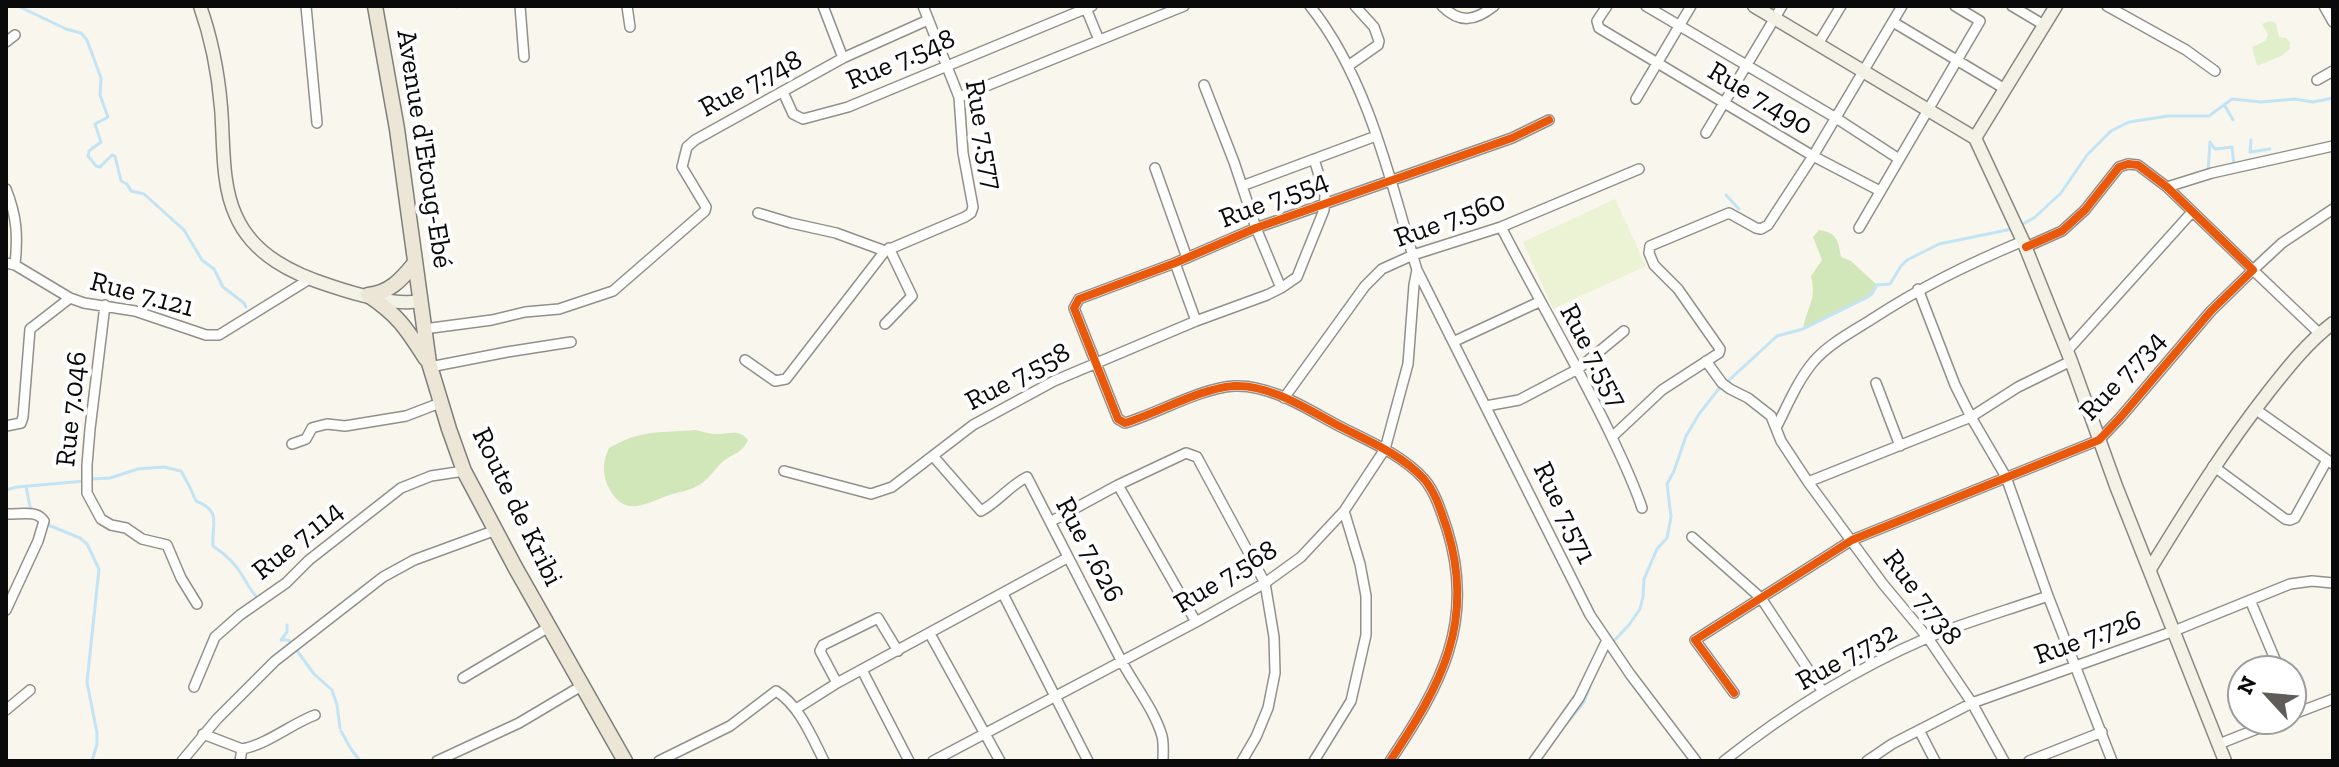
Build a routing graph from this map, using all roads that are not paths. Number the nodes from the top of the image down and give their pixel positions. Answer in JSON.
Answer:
{"nodes":[{"id":1,"x":200,"y":6,"type":"edge"},
{"id":2,"x":306,"y":6,"type":"edge"},
{"id":3,"x":375,"y":6,"type":"edge"},
{"id":4,"x":520,"y":6,"type":"edge"},
{"id":5,"x":627,"y":6,"type":"edge"},
{"id":6,"x":823,"y":6,"type":"edge"},
{"id":7,"x":923,"y":6,"type":"edge"},
{"id":8,"x":1184,"y":6,"type":"edge"},
{"id":9,"x":1310,"y":6,"type":"edge"},
{"id":10,"x":1355,"y":6,"type":"edge"},
{"id":11,"x":1442,"y":6,"type":"edge"},
{"id":12,"x":1494,"y":6,"type":"edge"},
{"id":13,"x":1607,"y":6,"type":"edge"},
{"id":14,"x":1646,"y":6,"type":"edge"},
{"id":15,"x":1691,"y":6,"type":"edge"},
{"id":16,"x":1754,"y":6,"type":"edge"},
{"id":17,"x":1782,"y":6,"type":"edge"},
{"id":18,"x":1841,"y":6,"type":"edge"},
{"id":19,"x":1902,"y":6,"type":"edge"},
{"id":20,"x":1955,"y":6,"type":"edge"},
{"id":21,"x":2012,"y":6,"type":"edge"},
{"id":22,"x":2056,"y":6,"type":"edge"},
{"id":23,"x":2107,"y":6,"type":"edge"},
{"id":24,"x":2324,"y":6,"type":"edge"},
{"id":25,"x":1088,"y":7,"type":"edge"},
{"id":26,"x":1775,"y":18,"type":"junction"},
{"id":27,"x":928,"y":20,"type":"junction"},
{"id":28,"x":1893,"y":22,"type":"junction"},
{"id":29,"x":2333,"y":22,"type":"edge"},
{"id":30,"x":2044,"y":25,"type":"junction"},
{"id":31,"x":1679,"y":26,"type":"junction"},
{"id":32,"x":630,"y":27,"type":"dead end"},
{"id":33,"x":15,"y":35,"type":"dead end"},
{"id":34,"x":1099,"y":40,"type":"junction"},
{"id":35,"x":6,"y":42,"type":"edge"},
{"id":36,"x":1818,"y":44,"type":"junction"},
{"id":37,"x":524,"y":57,"type":"dead end"},
{"id":38,"x":843,"y":58,"type":"junction"},
{"id":39,"x":1957,"y":60,"type":"junction"},
{"id":40,"x":947,"y":64,"type":"junction"},
{"id":41,"x":1658,"y":64,"type":"junction"},
{"id":42,"x":1348,"y":66,"type":"junction"},
{"id":43,"x":1747,"y":66,"type":"junction"},
{"id":44,"x":1863,"y":71,"type":"junction"},
{"id":45,"x":2215,"y":71,"type":"dead end"},
{"id":46,"x":2333,"y":71,"type":"edge"},
{"id":47,"x":2317,"y":80,"type":"dead end"},
{"id":48,"x":1204,"y":85,"type":"dead end"},
{"id":49,"x":2005,"y":89,"type":"junction"},
{"id":50,"x":783,"y":92,"type":"junction"},
{"id":51,"x":959,"y":97,"type":"junction"},
{"id":52,"x":1636,"y":99,"type":"dead end"},
{"id":53,"x":1724,"y":104,"type":"junction"},
{"id":54,"x":1929,"y":110,"type":"junction"},
{"id":55,"x":1836,"y":118,"type":"junction"},
{"id":56,"x":1549,"y":120,"type":"dead end"},
{"id":57,"x":317,"y":123,"type":"dead end"},
{"id":58,"x":1706,"y":133,"type":"dead end"},
{"id":59,"x":1376,"y":136,"type":"junction"},
{"id":60,"x":1975,"y":138,"type":"junction"},
{"id":61,"x":2333,"y":146,"type":"edge"},
{"id":62,"x":1813,"y":156,"type":"junction"},
{"id":63,"x":1314,"y":159,"type":"junction"},
{"id":64,"x":1899,"y":159,"type":"junction"},
{"id":65,"x":1155,"y":168,"type":"dead end"},
{"id":66,"x":1639,"y":169,"type":"dead end"},
{"id":67,"x":1391,"y":179,"type":"junction"},
{"id":68,"x":1242,"y":186,"type":"junction"},
{"id":69,"x":2167,"y":187,"type":"junction"},
{"id":70,"x":6,"y":189,"type":"edge"},
{"id":71,"x":1880,"y":191,"type":"junction"},
{"id":72,"x":1325,"y":203,"type":"junction"},
{"id":73,"x":2333,"y":209,"type":"edge"},
{"id":74,"x":2192,"y":212,"type":"junction"},
{"id":75,"x":758,"y":213,"type":"dead end"},
{"id":76,"x":11,"y":216,"type":"edge"},
{"id":77,"x":1501,"y":227,"type":"junction"},
{"id":78,"x":1256,"y":228,"type":"junction"},
{"id":79,"x":1859,"y":228,"type":"dead end"},
{"id":80,"x":2025,"y":244,"type":"junction"},
{"id":81,"x":887,"y":250,"type":"junction"},
{"id":82,"x":1413,"y":255,"type":"junction"},
{"id":83,"x":1187,"y":258,"type":"junction"},
{"id":84,"x":1175,"y":263,"type":"junction"},
{"id":85,"x":10,"y":264,"type":"edge"},
{"id":86,"x":414,"y":264,"type":"junction"},
{"id":87,"x":1417,"y":270,"type":"junction"},
{"id":88,"x":2253,"y":270,"type":"junction"},
{"id":89,"x":308,"y":280,"type":"junction"},
{"id":90,"x":1281,"y":288,"type":"junction"},
{"id":91,"x":1918,"y":289,"type":"junction"},
{"id":92,"x":368,"y":295,"type":"junction"},
{"id":93,"x":70,"y":298,"type":"junction"},
{"id":94,"x":420,"y":301,"type":"junction"},
{"id":95,"x":1539,"y":302,"type":"junction"},
{"id":96,"x":105,"y":305,"type":"junction"},
{"id":97,"x":1196,"y":321,"type":"junction"},
{"id":98,"x":2333,"y":323,"type":"edge"},
{"id":99,"x":885,"y":324,"type":"dead end"},
{"id":100,"x":424,"y":329,"type":"junction"},
{"id":101,"x":1624,"y":331,"type":"dead end"},
{"id":102,"x":2319,"y":333,"type":"junction"},
{"id":103,"x":1455,"y":341,"type":"junction"},
{"id":104,"x":571,"y":342,"type":"dead end"},
{"id":105,"x":2069,"y":356,"type":"junction"},
{"id":106,"x":745,"y":360,"type":"dead end"},
{"id":107,"x":1706,"y":361,"type":"junction"},
{"id":108,"x":1095,"y":362,"type":"junction"},
{"id":109,"x":429,"y":365,"type":"junction"},
{"id":110,"x":1578,"y":369,"type":"junction"},
{"id":111,"x":1876,"y":383,"type":"dead end"},
{"id":112,"x":1284,"y":398,"type":"junction"},
{"id":113,"x":440,"y":403,"type":"junction"},
{"id":114,"x":1486,"y":406,"type":"junction"},
{"id":115,"x":2255,"y":409,"type":"junction"},
{"id":116,"x":1971,"y":417,"type":"junction"},
{"id":117,"x":6,"y":426,"type":"edge"},
{"id":118,"x":1777,"y":426,"type":"junction"},
{"id":119,"x":1612,"y":437,"type":"junction"},
{"id":120,"x":2099,"y":440,"type":"junction"},
{"id":121,"x":292,"y":444,"type":"dead end"},
{"id":122,"x":1900,"y":446,"type":"junction"},
{"id":123,"x":1385,"y":449,"type":"junction"},
{"id":124,"x":933,"y":456,"type":"junction"},
{"id":125,"x":2330,"y":462,"type":"edge"},
{"id":126,"x":2213,"y":466,"type":"junction"},
{"id":127,"x":464,"y":471,"type":"junction"},
{"id":128,"x":784,"y":471,"type":"dead end"},
{"id":129,"x":2006,"y":477,"type":"junction"},
{"id":130,"x":1808,"y":482,"type":"junction"},
{"id":131,"x":1118,"y":485,"type":"junction"},
{"id":132,"x":1642,"y":508,"type":"dead end"},
{"id":133,"x":1344,"y":511,"type":"junction"},
{"id":134,"x":6,"y":514,"type":"edge"},
{"id":135,"x":1050,"y":522,"type":"junction"},
{"id":136,"x":496,"y":530,"type":"junction"},
{"id":137,"x":1692,"y":537,"type":"dead end"},
{"id":138,"x":1852,"y":540,"type":"junction"},
{"id":139,"x":1067,"y":558,"type":"junction"},
{"id":140,"x":2150,"y":569,"type":"junction"},
{"id":141,"x":1265,"y":583,"type":"junction"},
{"id":142,"x":2333,"y":583,"type":"edge"},
{"id":143,"x":1003,"y":594,"type":"junction"},
{"id":144,"x":2048,"y":596,"type":"junction"},
{"id":145,"x":1761,"y":598,"type":"junction"},
{"id":146,"x":2250,"y":600,"type":"junction"},
{"id":147,"x":197,"y":604,"type":"dead end"},
{"id":148,"x":6,"y":610,"type":"edge"},
{"id":149,"x":1196,"y":622,"type":"junction"},
{"id":150,"x":549,"y":627,"type":"junction"},
{"id":151,"x":2174,"y":631,"type":"junction"},
{"id":152,"x":930,"y":634,"type":"junction"},
{"id":153,"x":1928,"y":638,"type":"junction"},
{"id":154,"x":1607,"y":640,"type":"junction"},
{"id":155,"x":898,"y":651,"type":"junction"},
{"id":156,"x":2273,"y":655,"type":"edge"},
{"id":157,"x":1122,"y":662,"type":"junction"},
{"id":158,"x":2076,"y":666,"type":"junction"},
{"id":159,"x":862,"y":670,"type":"junction"},
{"id":160,"x":463,"y":678,"type":"dead end"},
{"id":161,"x":837,"y":683,"type":"junction"},
{"id":162,"x":583,"y":685,"type":"junction"},
{"id":163,"x":194,"y":687,"type":"dead end"},
{"id":164,"x":30,"y":690,"type":"dead end"},
{"id":165,"x":1823,"y":692,"type":"junction"},
{"id":166,"x":1734,"y":693,"type":"dead end"},
{"id":167,"x":1055,"y":696,"type":"junction"},
{"id":168,"x":2333,"y":699,"type":"edge"},
{"id":169,"x":1972,"y":703,"type":"junction"},
{"id":170,"x":796,"y":709,"type":"junction"},
{"id":171,"x":2307,"y":709,"type":"edge"},
{"id":172,"x":6,"y":710,"type":"edge"},
{"id":173,"x":315,"y":715,"type":"dead end"},
{"id":174,"x":1919,"y":730,"type":"junction"},
{"id":175,"x":2102,"y":732,"type":"junction"},
{"id":176,"x":203,"y":734,"type":"junction"},
{"id":177,"x":985,"y":734,"type":"junction"},
{"id":178,"x":2242,"y":735,"type":"edge"},
{"id":179,"x":2219,"y":744,"type":"junction"},
{"id":180,"x":242,"y":749,"type":"junction"},
{"id":181,"x":182,"y":761,"type":"edge"},
{"id":182,"x":240,"y":761,"type":"edge"},
{"id":183,"x":437,"y":761,"type":"edge"},
{"id":184,"x":625,"y":761,"type":"edge"},
{"id":185,"x":659,"y":761,"type":"edge"},
{"id":186,"x":824,"y":761,"type":"edge"},
{"id":187,"x":909,"y":761,"type":"edge"},
{"id":188,"x":933,"y":761,"type":"edge"},
{"id":189,"x":1000,"y":761,"type":"edge"},
{"id":190,"x":1088,"y":761,"type":"edge"},
{"id":191,"x":1163,"y":761,"type":"edge"},
{"id":192,"x":1242,"y":761,"type":"edge"},
{"id":193,"x":1314,"y":761,"type":"edge"},
{"id":194,"x":1390,"y":761,"type":"edge"},
{"id":195,"x":1534,"y":761,"type":"edge"},
{"id":196,"x":1696,"y":761,"type":"edge"},
{"id":197,"x":1724,"y":761,"type":"edge"},
{"id":198,"x":1867,"y":761,"type":"edge"},
{"id":199,"x":1935,"y":761,"type":"edge"},
{"id":200,"x":2004,"y":761,"type":"edge"},
{"id":201,"x":2029,"y":761,"type":"edge"},
{"id":202,"x":2112,"y":761,"type":"edge"},
{"id":203,"x":2225,"y":761,"type":"edge"}],
"edges":[{"from":1,"to":89,"type":"main road"},
{"from":2,"to":57,"type":"street"},
{"from":3,"to":86,"type":"main road","name":"Avenue d'Etoug-Ebé"},
{"from":4,"to":37,"type":"street"},
{"from":5,"to":32,"type":"street"},
{"from":6,"to":38,"type":"street"},
{"from":7,"to":27,"type":"street","name":"Rue 7.577"},
{"from":8,"to":34,"type":"street"},
{"from":9,"to":42,"type":"street","name":"Rue 7.568"},
{"from":10,"to":42,"type":"street"},
{"from":11,"to":12,"type":"street"},
{"from":13,"to":41,"type":"street","name":"Rue 7.490"},
{"from":14,"to":31,"type":"street"},
{"from":15,"to":31,"type":"street"},
{"from":16,"to":26,"type":"main road"},
{"from":17,"to":26,"type":"street"},
{"from":18,"to":36,"type":"street"},
{"from":19,"to":28,"type":"street","name":"Rue 7.490"},
{"from":20,"to":39,"type":"street"},
{"from":21,"to":30,"type":"street"},
{"from":22,"to":30,"type":"main road"},
{"from":23,"to":45,"type":"street"},
{"from":24,"to":29,"type":"street"},
{"from":25,"to":34,"type":"street"},
{"from":25,"to":40,"type":"street","name":"Rue 7.548"},
{"from":26,"to":36,"type":"main road"},
{"from":26,"to":43,"type":"street"},
{"from":27,"to":38,"type":"street","name":"Rue 7.748"},
{"from":27,"to":40,"type":"street","name":"Rue 7.577"},
{"from":28,"to":39,"type":"street"},
{"from":28,"to":44,"type":"street","name":"Rue 7.490"},
{"from":30,"to":49,"type":"main road"},
{"from":31,"to":41,"type":"street"},
{"from":31,"to":43,"type":"street"},
{"from":33,"to":35,"type":"street"},
{"from":34,"to":51,"type":"street"},
{"from":36,"to":44,"type":"main road"},
{"from":38,"to":50,"type":"street","name":"Rue 7.748"},
{"from":39,"to":49,"type":"street"},
{"from":39,"to":54,"type":"street"},
{"from":40,"to":50,"type":"street","name":"Rue 7.548"},
{"from":40,"to":51,"type":"street","name":"Rue 7.577"},
{"from":41,"to":52,"type":"street"},
{"from":41,"to":53,"type":"street","name":"Rue 7.490"},
{"from":42,"to":59,"type":"street","name":"Rue 7.568"},
{"from":43,"to":53,"type":"street"},
{"from":43,"to":55,"type":"street"},
{"from":44,"to":54,"type":"main road"},
{"from":44,"to":55,"type":"street","name":"Rue 7.490"},
{"from":46,"to":47,"type":"street"},
{"from":48,"to":68,"type":"street"},
{"from":49,"to":60,"type":"main road"},
{"from":50,"to":100,"type":"street","name":"Rue 7.748"},
{"from":51,"to":81,"type":"street","name":"Rue 7.577"},
{"from":53,"to":58,"type":"street"},
{"from":53,"to":62,"type":"street","name":"Rue 7.490"},
{"from":54,"to":60,"type":"main road"},
{"from":54,"to":64,"type":"street"},
{"from":55,"to":62,"type":"street","name":"Rue 7.490"},
{"from":55,"to":64,"type":"street"},
{"from":56,"to":67,"type":"street","name":"Rue 7.554"},
{"from":59,"to":63,"type":"street"},
{"from":59,"to":67,"type":"street","name":"Rue 7.568"},
{"from":60,"to":80,"type":"main road"},
{"from":61,"to":69,"type":"street"},
{"from":62,"to":71,"type":"street"},
{"from":62,"to":107,"type":"street"},
{"from":63,"to":68,"type":"street"},
{"from":63,"to":72,"type":"street"},
{"from":64,"to":71,"type":"street"},
{"from":65,"to":83,"type":"street"},
{"from":66,"to":77,"type":"street","name":"Rue 7.560"},
{"from":67,"to":72,"type":"street","name":"Rue 7.554"},
{"from":67,"to":82,"type":"street","name":"Rue 7.568"},
{"from":68,"to":78,"type":"street"},
{"from":69,"to":74,"type":"street"},
{"from":69,"to":80,"type":"street"},
{"from":70,"to":76,"type":"street"},
{"from":71,"to":79,"type":"street"},
{"from":72,"to":78,"type":"street","name":"Rue 7.554"},
{"from":72,"to":90,"type":"street","name":"Rue 7.558"},
{"from":73,"to":88,"type":"street","name":"Rue 7.734"},
{"from":74,"to":88,"type":"street"},
{"from":74,"to":105,"type":"street"},
{"from":75,"to":81,"type":"street"},
{"from":76,"to":85,"type":"street"},
{"from":77,"to":82,"type":"street","name":"Rue 7.560"},
{"from":77,"to":95,"type":"street","name":"Rue 7.557"},
{"from":78,"to":83,"type":"street","name":"Rue 7.554"},
{"from":78,"to":90,"type":"street"},
{"from":80,"to":91,"type":"street"},
{"from":80,"to":105,"type":"main road"},
{"from":81,"to":99,"type":"street"},
{"from":81,"to":106,"type":"street"},
{"from":82,"to":87,"type":"street","name":"Rue 7.568"},
{"from":82,"to":112,"type":"street","name":"Rue 7.560"},
{"from":83,"to":84,"type":"street","name":"Rue 7.554"},
{"from":84,"to":97,"type":"street"},
{"from":84,"to":108,"type":"street","name":"Rue 7.554"},
{"from":85,"to":93,"type":"street","name":"Rue 7.121"},
{"from":86,"to":92,"type":"main road"},
{"from":86,"to":94,"type":"main road","name":"Avenue d'Etoug-Ebé"},
{"from":87,"to":103,"type":"street","name":"Rue 7.571"},
{"from":87,"to":123,"type":"street","name":"Rue 7.568"},
{"from":88,"to":102,"type":"street"},
{"from":88,"to":120,"type":"street","name":"Rue 7.734"},
{"from":89,"to":92,"type":"main road"},
{"from":89,"to":96,"type":"street","name":"Rue 7.121"},
{"from":90,"to":97,"type":"street","name":"Rue 7.558"},
{"from":91,"to":116,"type":"street"},
{"from":91,"to":118,"type":"street"},
{"from":92,"to":94,"type":"main road"},
{"from":92,"to":109,"type":"main road"},
{"from":93,"to":96,"type":"street","name":"Rue 7.121"},
{"from":93,"to":117,"type":"street"},
{"from":94,"to":100,"type":"main road","name":"Route de Kribi"},
{"from":95,"to":103,"type":"street"},
{"from":95,"to":110,"type":"street","name":"Rue 7.557"},
{"from":96,"to":147,"type":"street","name":"Rue 7.046"},
{"from":97,"to":108,"type":"street","name":"Rue 7.558"},
{"from":98,"to":102,"type":"main road"},
{"from":100,"to":109,"type":"main road","name":"Route de Kribi"},
{"from":101,"to":110,"type":"street"},
{"from":102,"to":115,"type":"main road"},
{"from":103,"to":114,"type":"street","name":"Rue 7.571"},
{"from":104,"to":109,"type":"street"},
{"from":105,"to":116,"type":"street"},
{"from":105,"to":120,"type":"main road"},
{"from":107,"to":118,"type":"street","name":"Rue 7.738"},
{"from":107,"to":119,"type":"street"},
{"from":108,"to":112,"type":"street"},
{"from":108,"to":124,"type":"street","name":"Rue 7.558"},
{"from":109,"to":113,"type":"main road","name":"Route de Kribi"},
{"from":110,"to":114,"type":"street"},
{"from":110,"to":119,"type":"street","name":"Rue 7.557"},
{"from":111,"to":122,"type":"street"},
{"from":112,"to":123,"type":"street"},
{"from":113,"to":121,"type":"street"},
{"from":113,"to":127,"type":"main road","name":"Route de Kribi"},
{"from":114,"to":154,"type":"street","name":"Rue 7.571"},
{"from":115,"to":125,"type":"street"},
{"from":115,"to":126,"type":"main road"},
{"from":116,"to":122,"type":"street"},
{"from":116,"to":129,"type":"street"},
{"from":118,"to":130,"type":"street","name":"Rue 7.738"},
{"from":119,"to":132,"type":"street","name":"Rue 7.557"},
{"from":120,"to":129,"type":"street","name":"Rue 7.734"},
{"from":120,"to":140,"type":"main road"},
{"from":122,"to":130,"type":"street"},
{"from":123,"to":133,"type":"street","name":"Rue 7.568"},
{"from":123,"to":194,"type":"street"},
{"from":124,"to":128,"type":"street","name":"Rue 7.558"},
{"from":124,"to":135,"type":"street","name":"Rue 7.626"},
{"from":125,"to":126,"type":"street"},
{"from":126,"to":140,"type":"main road"},
{"from":127,"to":136,"type":"main road","name":"Route de Kribi"},
{"from":127,"to":163,"type":"street","name":"Rue 7.114"},
{"from":129,"to":138,"type":"street","name":"Rue 7.734"},
{"from":129,"to":144,"type":"street"},
{"from":130,"to":138,"type":"street","name":"Rue 7.738"},
{"from":131,"to":135,"type":"street"},
{"from":131,"to":141,"type":"street"},
{"from":131,"to":149,"type":"street"},
{"from":133,"to":141,"type":"street","name":"Rue 7.568"},
{"from":133,"to":193,"type":"street"},
{"from":134,"to":148,"type":"street"},
{"from":135,"to":139,"type":"street","name":"Rue 7.626"},
{"from":136,"to":150,"type":"main road","name":"Route de Kribi"},
{"from":136,"to":176,"type":"street"},
{"from":137,"to":145,"type":"street"},
{"from":138,"to":145,"type":"street","name":"Rue 7.734"},
{"from":138,"to":153,"type":"street","name":"Rue 7.738"},
{"from":139,"to":143,"type":"street"},
{"from":139,"to":157,"type":"street","name":"Rue 7.626"},
{"from":140,"to":151,"type":"main road"},
{"from":141,"to":149,"type":"street","name":"Rue 7.568"},
{"from":141,"to":192,"type":"street"},
{"from":142,"to":146,"type":"street","name":"Rue 7.726"},
{"from":143,"to":152,"type":"street"},
{"from":143,"to":167,"type":"street"},
{"from":144,"to":153,"type":"street","name":"Rue 7.732"},
{"from":144,"to":158,"type":"street"},
{"from":145,"to":165,"type":"street"},
{"from":145,"to":166,"type":"street","name":"Rue 7.734"},
{"from":146,"to":151,"type":"street","name":"Rue 7.726"},
{"from":146,"to":156,"type":"street"},
{"from":149,"to":157,"type":"street","name":"Rue 7.568"},
{"from":150,"to":160,"type":"street"},
{"from":150,"to":162,"type":"main road","name":"Route de Kribi"},
{"from":151,"to":158,"type":"street","name":"Rue 7.726"},
{"from":151,"to":179,"type":"main road"},
{"from":152,"to":155,"type":"street"},
{"from":152,"to":177,"type":"street"},
{"from":153,"to":165,"type":"street","name":"Rue 7.732"},
{"from":153,"to":169,"type":"street","name":"Rue 7.738"},
{"from":154,"to":195,"type":"street"},
{"from":154,"to":196,"type":"street","name":"Rue 7.571"},
{"from":155,"to":159,"type":"street"},
{"from":155,"to":161,"type":"street"},
{"from":157,"to":167,"type":"street","name":"Rue 7.568"},
{"from":157,"to":191,"type":"street","name":"Rue 7.626"},
{"from":158,"to":169,"type":"street","name":"Rue 7.726"},
{"from":158,"to":175,"type":"street"},
{"from":159,"to":161,"type":"street"},
{"from":159,"to":187,"type":"street"},
{"from":161,"to":170,"type":"street"},
{"from":162,"to":183,"type":"street"},
{"from":162,"to":184,"type":"main road","name":"Route de Kribi"},
{"from":164,"to":172,"type":"street"},
{"from":165,"to":197,"type":"street","name":"Rue 7.732"},
{"from":167,"to":177,"type":"street","name":"Rue 7.568"},
{"from":167,"to":190,"type":"street"},
{"from":168,"to":171,"type":"street"},
{"from":169,"to":174,"type":"street","name":"Rue 7.726"},
{"from":169,"to":200,"type":"street","name":"Rue 7.738"},
{"from":170,"to":185,"type":"street"},
{"from":170,"to":186,"type":"street"},
{"from":173,"to":180,"type":"street"},
{"from":174,"to":198,"type":"street","name":"Rue 7.726"},
{"from":174,"to":199,"type":"street"},
{"from":175,"to":201,"type":"street"},
{"from":175,"to":202,"type":"street"},
{"from":176,"to":180,"type":"street"},
{"from":176,"to":181,"type":"street"},
{"from":177,"to":188,"type":"street","name":"Rue 7.568"},
{"from":177,"to":189,"type":"street"},
{"from":178,"to":179,"type":"street"},
{"from":179,"to":203,"type":"main road"},
{"from":180,"to":182,"type":"street"}]}
